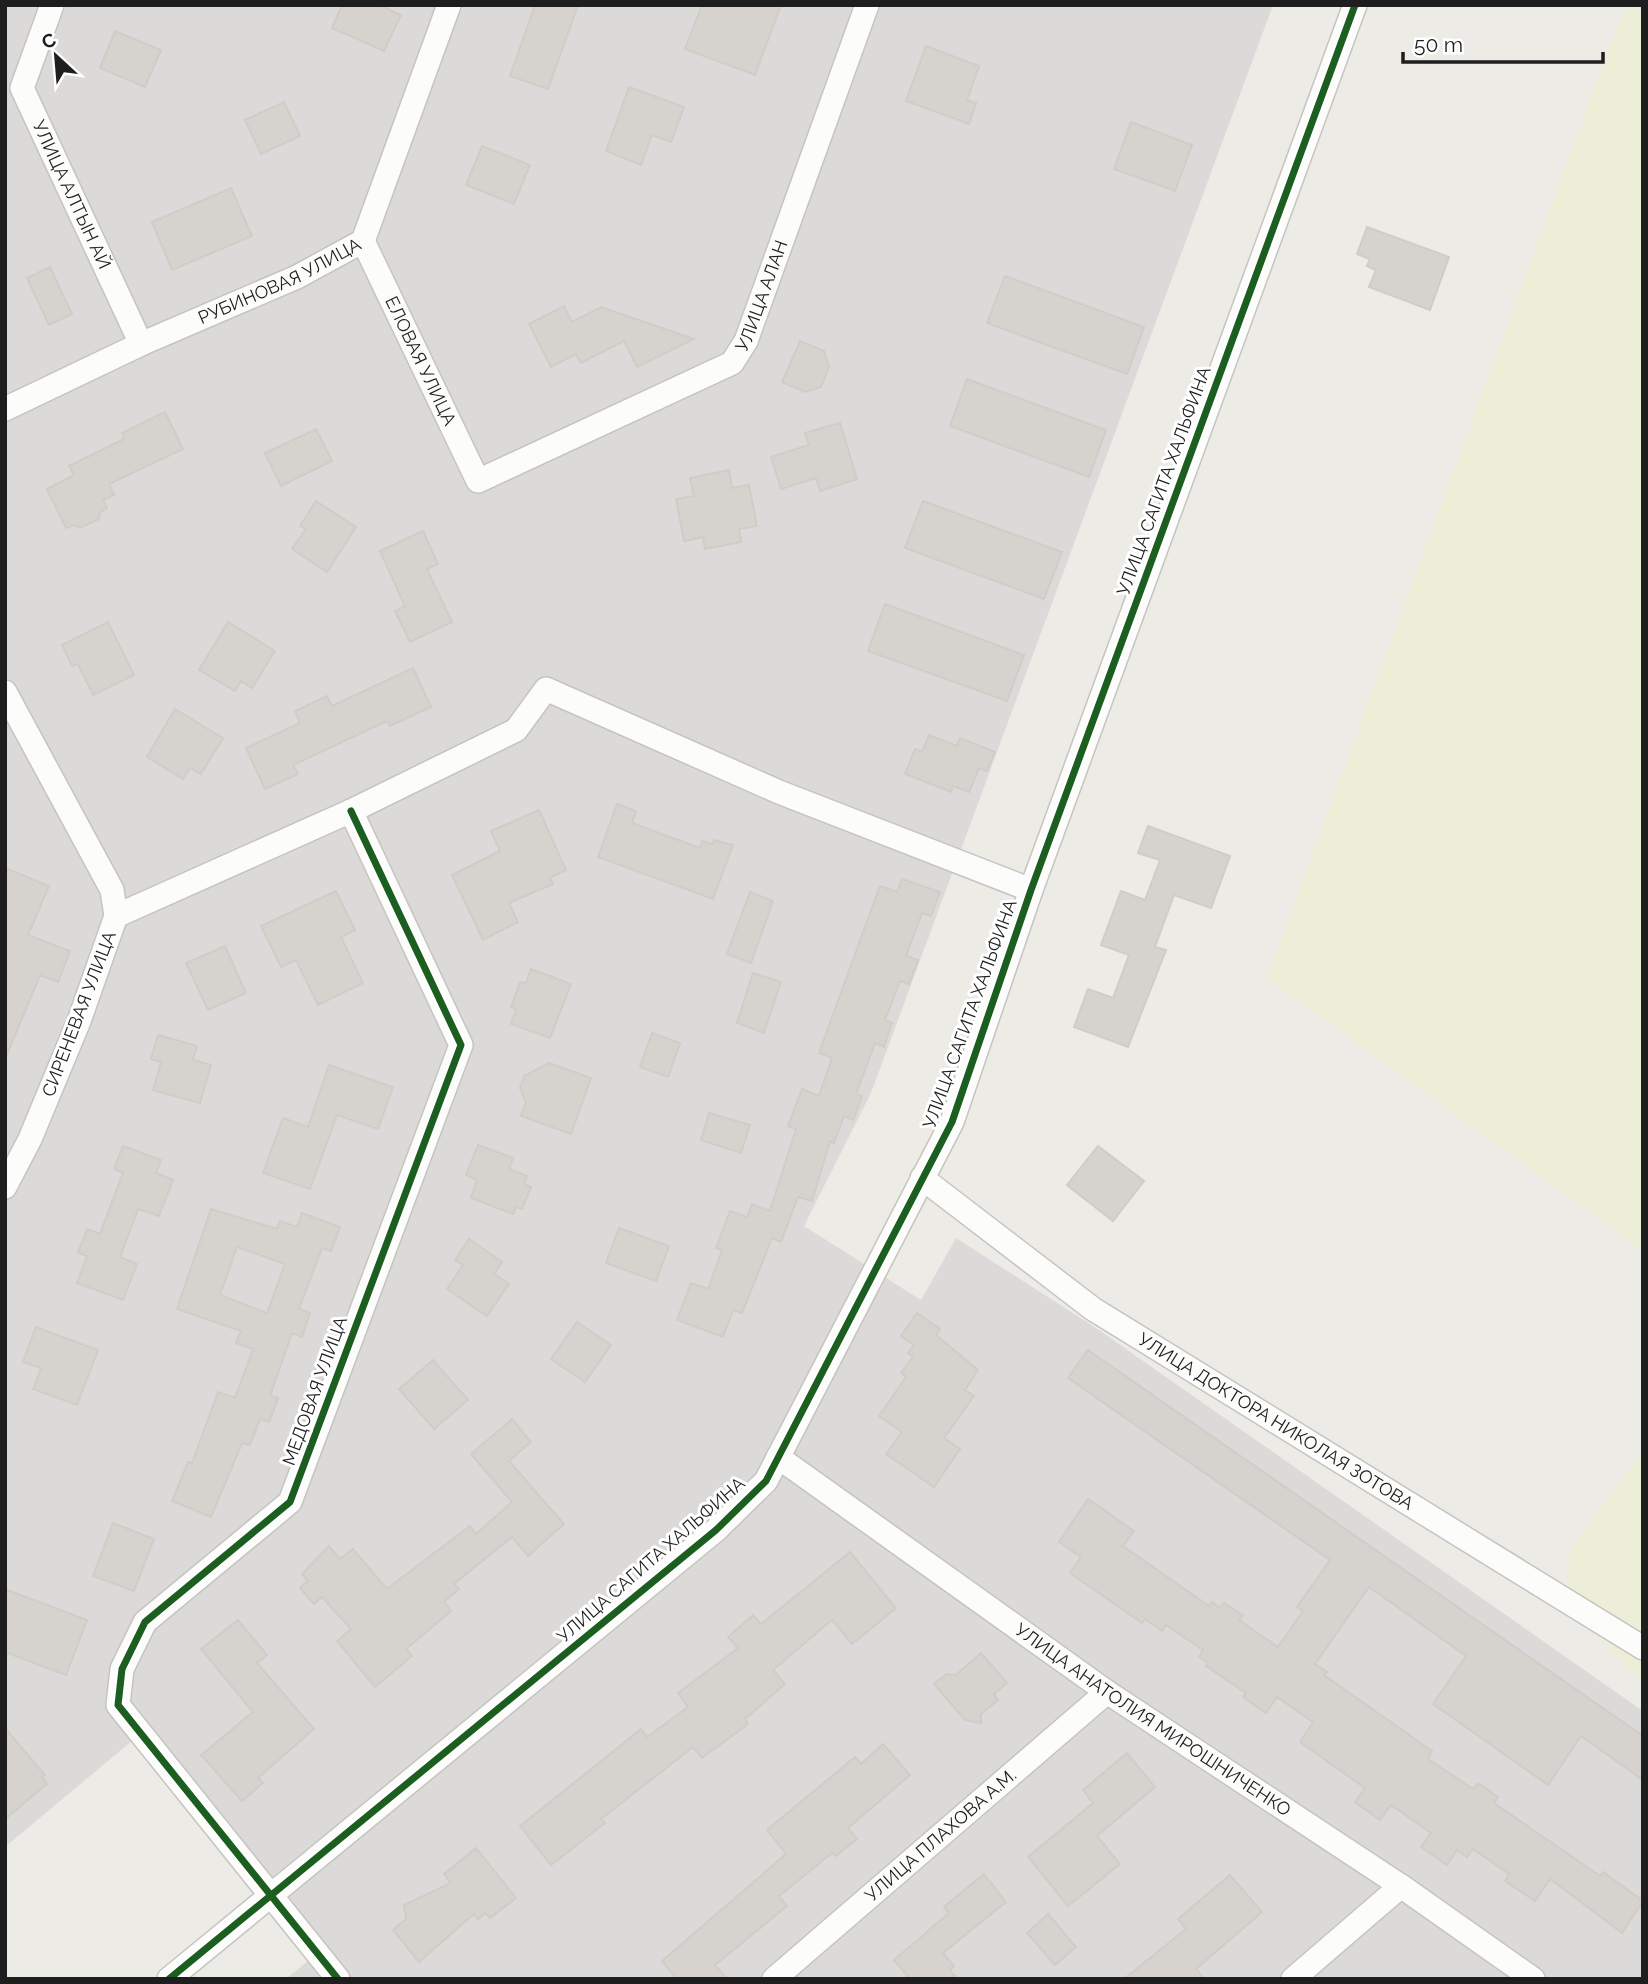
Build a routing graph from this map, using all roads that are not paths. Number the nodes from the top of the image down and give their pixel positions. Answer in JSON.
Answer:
{"nodes":[{"id":1,"x":51,"y":5,"type":"edge"},
{"id":2,"x":449,"y":5,"type":"edge"},
{"id":3,"x":867,"y":5,"type":"edge"},
{"id":4,"x":1355,"y":5,"type":"edge"},
{"id":5,"x":363,"y":241,"type":"junction"},
{"id":6,"x":141,"y":344,"type":"junction"},
{"id":7,"x":5,"y":409,"type":"edge"},
{"id":8,"x":478,"y":481,"type":"joint"},
{"id":9,"x":5,"y":692,"type":"edge"},
{"id":10,"x":351,"y":811,"type":"junction"},
{"id":11,"x":1031,"y":890,"type":"junction"},
{"id":12,"x":116,"y":916,"type":"junction"},
{"id":13,"x":922,"y":1178,"type":"junction"},
{"id":14,"x":5,"y":1187,"type":"edge"},
{"id":15,"x":778,"y":1457,"type":"junction"},
{"id":16,"x":1643,"y":1648,"type":"edge"},
{"id":17,"x":1107,"y":1692,"type":"junction"},
{"id":18,"x":1401,"y":1886,"type":"junction"},
{"id":19,"x":270,"y":1897,"type":"junction"},
{"id":20,"x":169,"y":1979,"type":"edge"},
{"id":21,"x":338,"y":1979,"type":"edge"},
{"id":22,"x":774,"y":1979,"type":"edge"},
{"id":23,"x":1293,"y":1979,"type":"edge"},
{"id":24,"x":1533,"y":1979,"type":"edge"}],
"edges":[{"from":1,"to":6,"type":"street","name":"УЛИЦА АЛТЫН АЙ"},
{"from":2,"to":5,"type":"street","name":"РУБИНОВАЯ УЛИЦА"},
{"from":3,"to":8,"type":"street","name":"УЛИЦА АЛАН"},
{"from":4,"to":11,"type":"street","name":"УЛИЦА САГИТА ХАЛЬФИНА"},
{"from":5,"to":6,"type":"street","name":"РУБИНОВАЯ УЛИЦА"},
{"from":5,"to":8,"type":"street","name":"ЕЛОВАЯ УЛИЦА"},
{"from":6,"to":7,"type":"street","name":"РУБИНОВАЯ УЛИЦА"},
{"from":9,"to":12,"type":"street","name":"СИРЕНЕВАЯ УЛИЦА"},
{"from":10,"to":11,"type":"street"},
{"from":10,"to":12,"type":"street"},
{"from":10,"to":19,"type":"street","name":"МЕДОВАЯ УЛИЦА"},
{"from":11,"to":13,"type":"street","name":"УЛИЦА САГИТА ХАЛЬФИНА"},
{"from":12,"to":14,"type":"street","name":"СИРЕНЕВАЯ УЛИЦА"},
{"from":13,"to":15,"type":"street","name":"УЛИЦА САГИТА ХАЛЬФИНА"},
{"from":13,"to":16,"type":"street","name":"УЛИЦА ДОКТОРА НИКОЛАЯ ЗОТОВА"},
{"from":15,"to":17,"type":"street","name":"УЛИЦА АНАТОЛИЯ МИРОШНИЧЕНКО"},
{"from":15,"to":19,"type":"street","name":"УЛИЦА САГИТА ХАЛЬФИНА"},
{"from":17,"to":18,"type":"street","name":"УЛИЦА АНАТОЛИЯ МИРОШНИЧЕНКО"},
{"from":17,"to":22,"type":"street","name":"УЛИЦА ПЛАХОВА А.М."},
{"from":18,"to":23,"type":"street"},
{"from":18,"to":24,"type":"street","name":"УЛИЦА АНАТОЛИЯ МИРОШНИЧЕНКО"},
{"from":19,"to":20,"type":"street","name":"УЛИЦА САГИТА ХАЛЬФИНА"},
{"from":19,"to":21,"type":"street","name":"МЕДОВАЯ УЛИЦА"}]}
